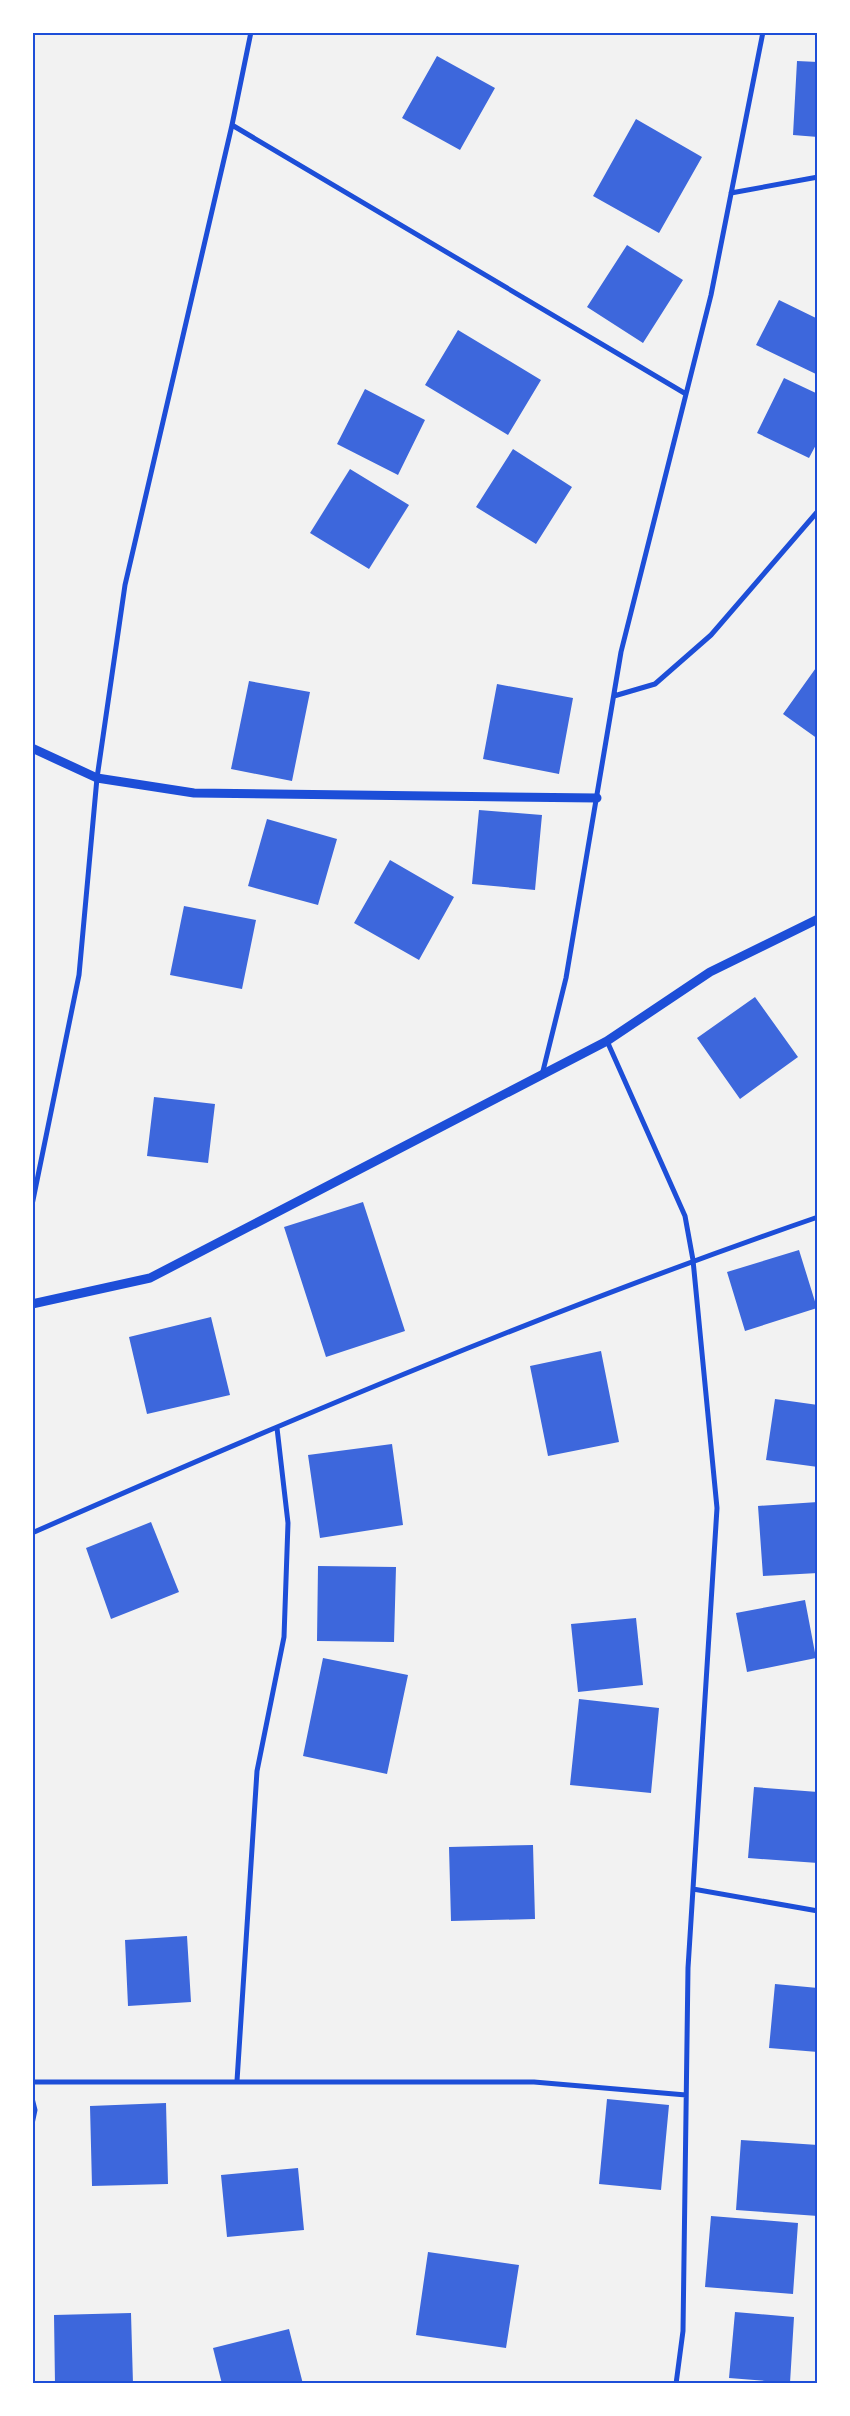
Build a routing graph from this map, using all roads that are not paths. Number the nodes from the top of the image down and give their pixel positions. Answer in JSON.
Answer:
{"nodes":[{"id":1,"x":251,"y":32,"type":"edge"},
{"id":2,"x":763,"y":32,"type":"edge"},
{"id":3,"x":232,"y":125,"type":"junction"},
{"id":4,"x":818,"y":177,"type":"edge"},
{"id":5,"x":731,"y":193,"type":"junction"},
{"id":6,"x":686,"y":394,"type":"junction"},
{"id":7,"x":818,"y":511,"type":"edge"},
{"id":8,"x":614,"y":696,"type":"junction"},
{"id":9,"x":32,"y":748,"type":"edge"},
{"id":10,"x":97,"y":778,"type":"junction"},
{"id":11,"x":596,"y":798,"type":"junction"},
{"id":12,"x":818,"y":920,"type":"edge"},
{"id":13,"x":607,"y":1040,"type":"junction"},
{"id":14,"x":542,"y":1075,"type":"junction"},
{"id":15,"x":32,"y":1205,"type":"edge"},
{"id":16,"x":818,"y":1217,"type":"edge"},
{"id":17,"x":693,"y":1260,"type":"junction"},
{"id":18,"x":32,"y":1304,"type":"edge"},
{"id":19,"x":277,"y":1428,"type":"junction"},
{"id":20,"x":32,"y":1533,"type":"edge"},
{"id":21,"x":693,"y":1889,"type":"junction"},
{"id":22,"x":818,"y":1911,"type":"edge"},
{"id":23,"x":32,"y":2082,"type":"edge"},
{"id":24,"x":237,"y":2082,"type":"junction"},
{"id":25,"x":686,"y":2095,"type":"junction"},
{"id":26,"x":32,"y":2098,"type":"edge"},
{"id":27,"x":32,"y":2124,"type":"edge"},
{"id":28,"x":676,"y":2384,"type":"edge"}],
"edges":[{"from":1,"to":3,"type":"street"},
{"from":2,"to":5,"type":"street"},
{"from":3,"to":6,"type":"street"},
{"from":3,"to":10,"type":"street"},
{"from":4,"to":5,"type":"street"},
{"from":5,"to":6,"type":"street"},
{"from":6,"to":8,"type":"street"},
{"from":7,"to":8,"type":"street"},
{"from":8,"to":11,"type":"street"},
{"from":9,"to":10,"type":"street"},
{"from":10,"to":11,"type":"street"},
{"from":10,"to":15,"type":"street"},
{"from":11,"to":14,"type":"street"},
{"from":12,"to":13,"type":"street"},
{"from":13,"to":14,"type":"street"},
{"from":13,"to":17,"type":"street"},
{"from":14,"to":18,"type":"street"},
{"from":16,"to":17,"type":"street"},
{"from":17,"to":19,"type":"street"},
{"from":17,"to":21,"type":"street"},
{"from":19,"to":20,"type":"street"},
{"from":19,"to":24,"type":"street"},
{"from":21,"to":22,"type":"street"},
{"from":21,"to":25,"type":"street"},
{"from":23,"to":24,"type":"street"},
{"from":24,"to":25,"type":"street"},
{"from":25,"to":28,"type":"street"},
{"from":26,"to":27,"type":"street"}]}
